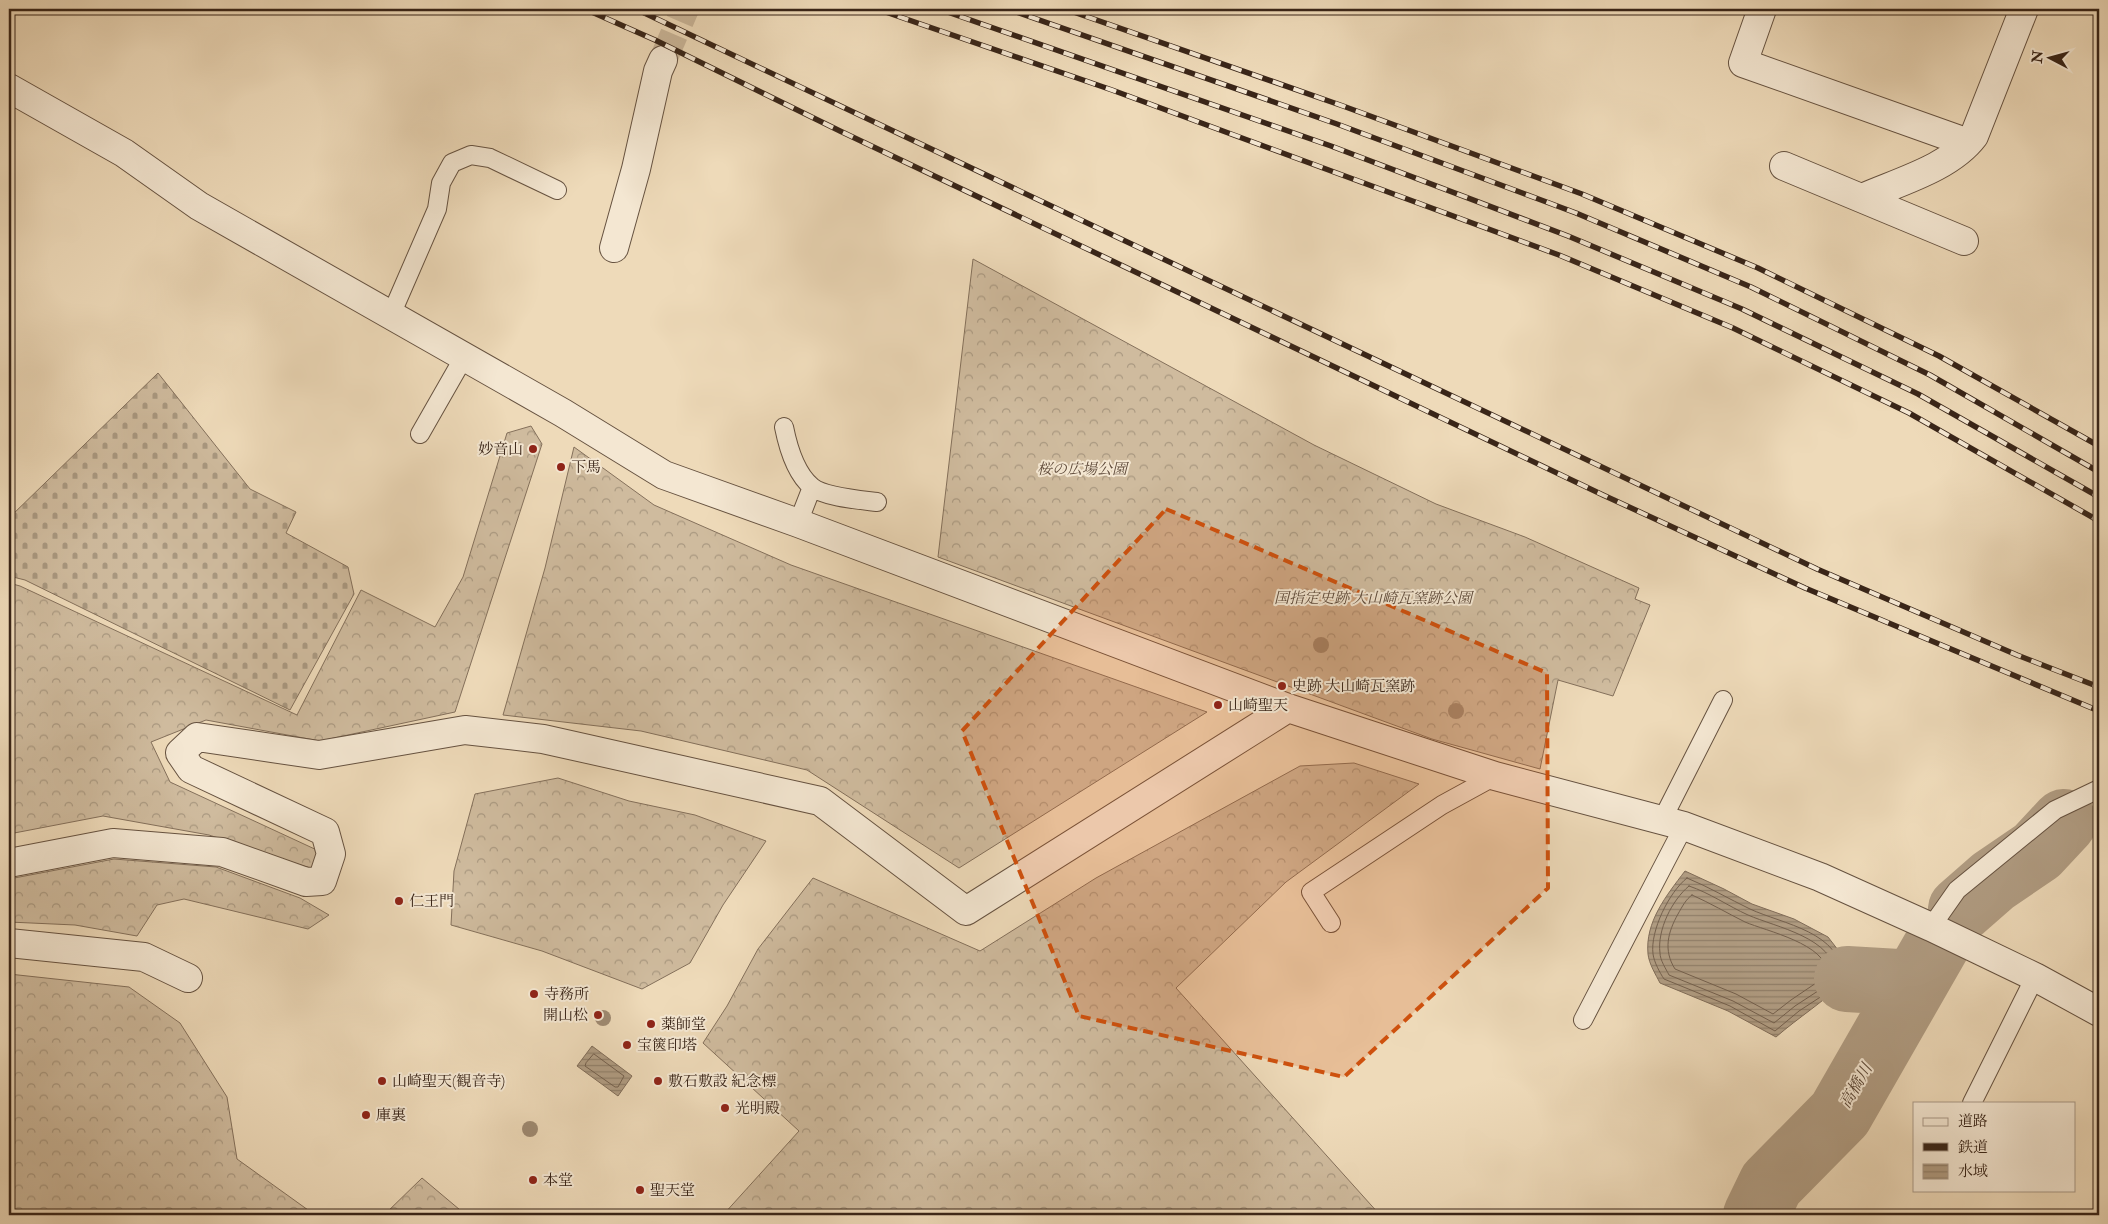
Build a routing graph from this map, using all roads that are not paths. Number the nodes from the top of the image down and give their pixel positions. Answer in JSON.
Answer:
{"nodes":[{"id":1,"x":1762,"y":9,"type":"edge"},
{"id":2,"x":2024,"y":9,"type":"edge"},
{"id":3,"x":663,"y":60,"type":"tunnel mouth"},
{"id":4,"x":9,"y":88,"type":"edge"},
{"id":5,"x":1968,"y":144,"type":"junction"},
{"id":6,"x":1784,"y":166,"type":"dead end"},
{"id":7,"x":557,"y":190,"type":"dead end"},
{"id":8,"x":1862,"y":198,"type":"junction"},
{"id":9,"x":1964,"y":242,"type":"dead end"},
{"id":10,"x":614,"y":248,"type":"dead end"},
{"id":11,"x":392,"y":315,"type":"junction"},
{"id":12,"x":464,"y":357,"type":"junction"},
{"id":13,"x":784,"y":427,"type":"dead end"},
{"id":14,"x":420,"y":434,"type":"dead end"},
{"id":15,"x":812,"y":487,"type":"junction"},
{"id":16,"x":877,"y":502,"type":"dead end"},
{"id":17,"x":798,"y":523,"type":"junction"},
{"id":18,"x":1723,"y":700,"type":"dead end"},
{"id":19,"x":1288,"y":708,"type":"junction"},
{"id":20,"x":1495,"y":776,"type":"junction"},
{"id":21,"x":2099,"y":788,"type":"edge"},
{"id":22,"x":1673,"y":823,"type":"junction"},
{"id":23,"x":9,"y":863,"type":"edge"},
{"id":24,"x":1331,"y":923,"type":"dead end"},
{"id":25,"x":1931,"y":927,"type":"junction"},
{"id":26,"x":9,"y":943,"type":"edge"},
{"id":27,"x":188,"y":978,"type":"dead end"},
{"id":28,"x":2035,"y":978,"type":"junction"},
{"id":29,"x":2099,"y":1012,"type":"edge"},
{"id":30,"x":1583,"y":1020,"type":"dead end"},
{"id":31,"x":1973,"y":1102,"type":"edge"}],
"edges":[{"from":1,"to":5,"type":"street"},
{"from":2,"to":5,"type":"street"},
{"from":3,"to":10,"type":"street"},
{"from":4,"to":11,"type":"street"},
{"from":5,"to":8,"type":"street"},
{"from":6,"to":8,"type":"street"},
{"from":7,"to":11,"type":"lane"},
{"from":8,"to":9,"type":"street"},
{"from":11,"to":12,"type":"street"},
{"from":12,"to":14,"type":"lane"},
{"from":12,"to":17,"type":"street"},
{"from":13,"to":15,"type":"lane"},
{"from":15,"to":16,"type":"lane"},
{"from":15,"to":17,"type":"lane"},
{"from":17,"to":19,"type":"street"},
{"from":18,"to":22,"type":"lane"},
{"from":19,"to":20,"type":"street"},
{"from":19,"to":23,"type":"street"},
{"from":20,"to":22,"type":"street"},
{"from":20,"to":24,"type":"lane"},
{"from":21,"to":25,"type":"lane"},
{"from":22,"to":25,"type":"street"},
{"from":22,"to":30,"type":"lane"},
{"from":25,"to":28,"type":"street"},
{"from":26,"to":27,"type":"street"},
{"from":28,"to":29,"type":"street"},
{"from":28,"to":31,"type":"lane"}]}
